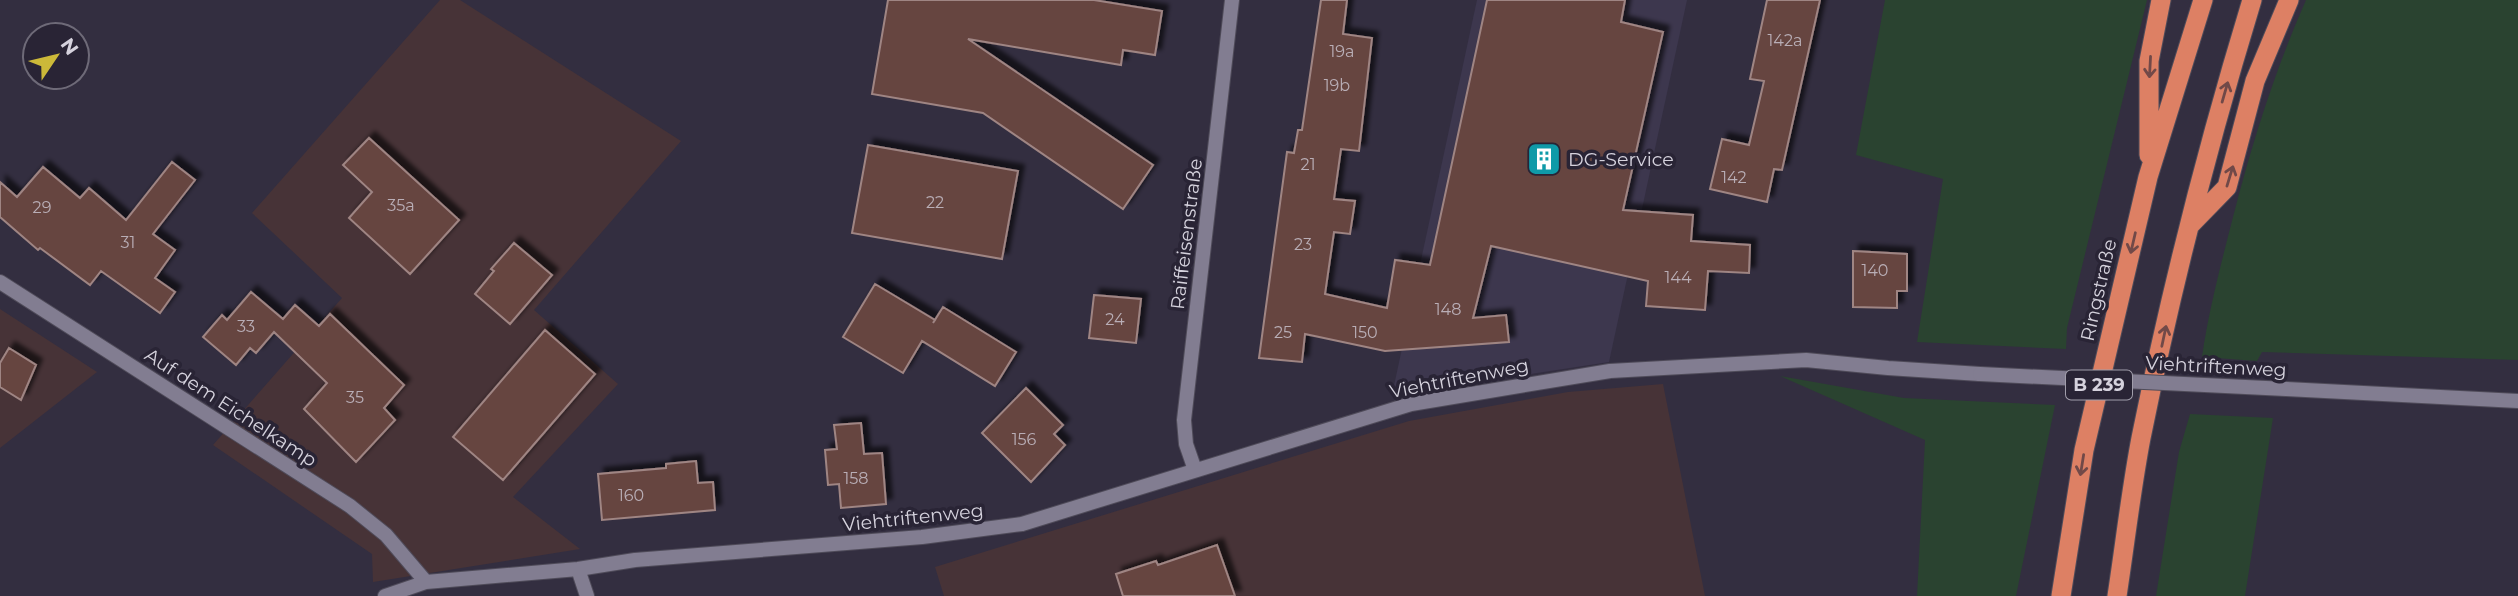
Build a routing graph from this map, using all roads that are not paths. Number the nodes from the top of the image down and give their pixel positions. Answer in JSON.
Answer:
{"nodes":[{"id":1,"x":1232,"y":0,"type":"edge"},
{"id":2,"x":2161,"y":0,"type":"edge"},
{"id":3,"x":2203,"y":0,"type":"edge"},
{"id":4,"x":2252,"y":0,"type":"edge"},
{"id":5,"x":2289,"y":0,"type":"edge"},
{"id":6,"x":2148,"y":177,"type":"junction"},
{"id":7,"x":2187,"y":229,"type":"junction"},
{"id":8,"x":0,"y":282,"type":"edge"},
{"id":9,"x":2518,"y":401,"type":"edge"},
{"id":10,"x":1195,"y":470,"type":"junction"},
{"id":11,"x":578,"y":569,"type":"junction"},
{"id":12,"x":426,"y":582,"type":"junction"},
{"id":13,"x":385,"y":596,"type":"edge"},
{"id":14,"x":587,"y":596,"type":"edge"},
{"id":15,"x":2061,"y":596,"type":"edge"},
{"id":16,"x":2117,"y":596,"type":"edge"}],
"edges":[{"from":1,"to":10,"type":"street","name":"Raiffeisenstraße"},
{"from":2,"to":6,"type":"highway","one_way":true},
{"from":3,"to":6,"type":"highway","name":"Ringstraße","number":"B 239"},
{"from":7,"to":4,"type":"highway","number":"B 239","one_way":true},
{"from":7,"to":5,"type":"highway","one_way":true},
{"from":6,"to":15,"type":"highway","name":"Ringstraße","number":"B 239","one_way":true},
{"from":16,"to":7,"type":"highway","number":"B 239","one_way":true},
{"from":8,"to":12,"type":"street","name":"Auf dem Eichelkamp"},
{"from":9,"to":10,"type":"street","name":"Viehtriftenweg","bridge":true},
{"from":10,"to":11,"type":"street","name":"Viehtriftenweg"},
{"from":11,"to":12,"type":"street","name":"Viehtriftenweg"},
{"from":11,"to":14,"type":"street"},
{"from":12,"to":13,"type":"street","name":"Viehtriftenweg"}]}
